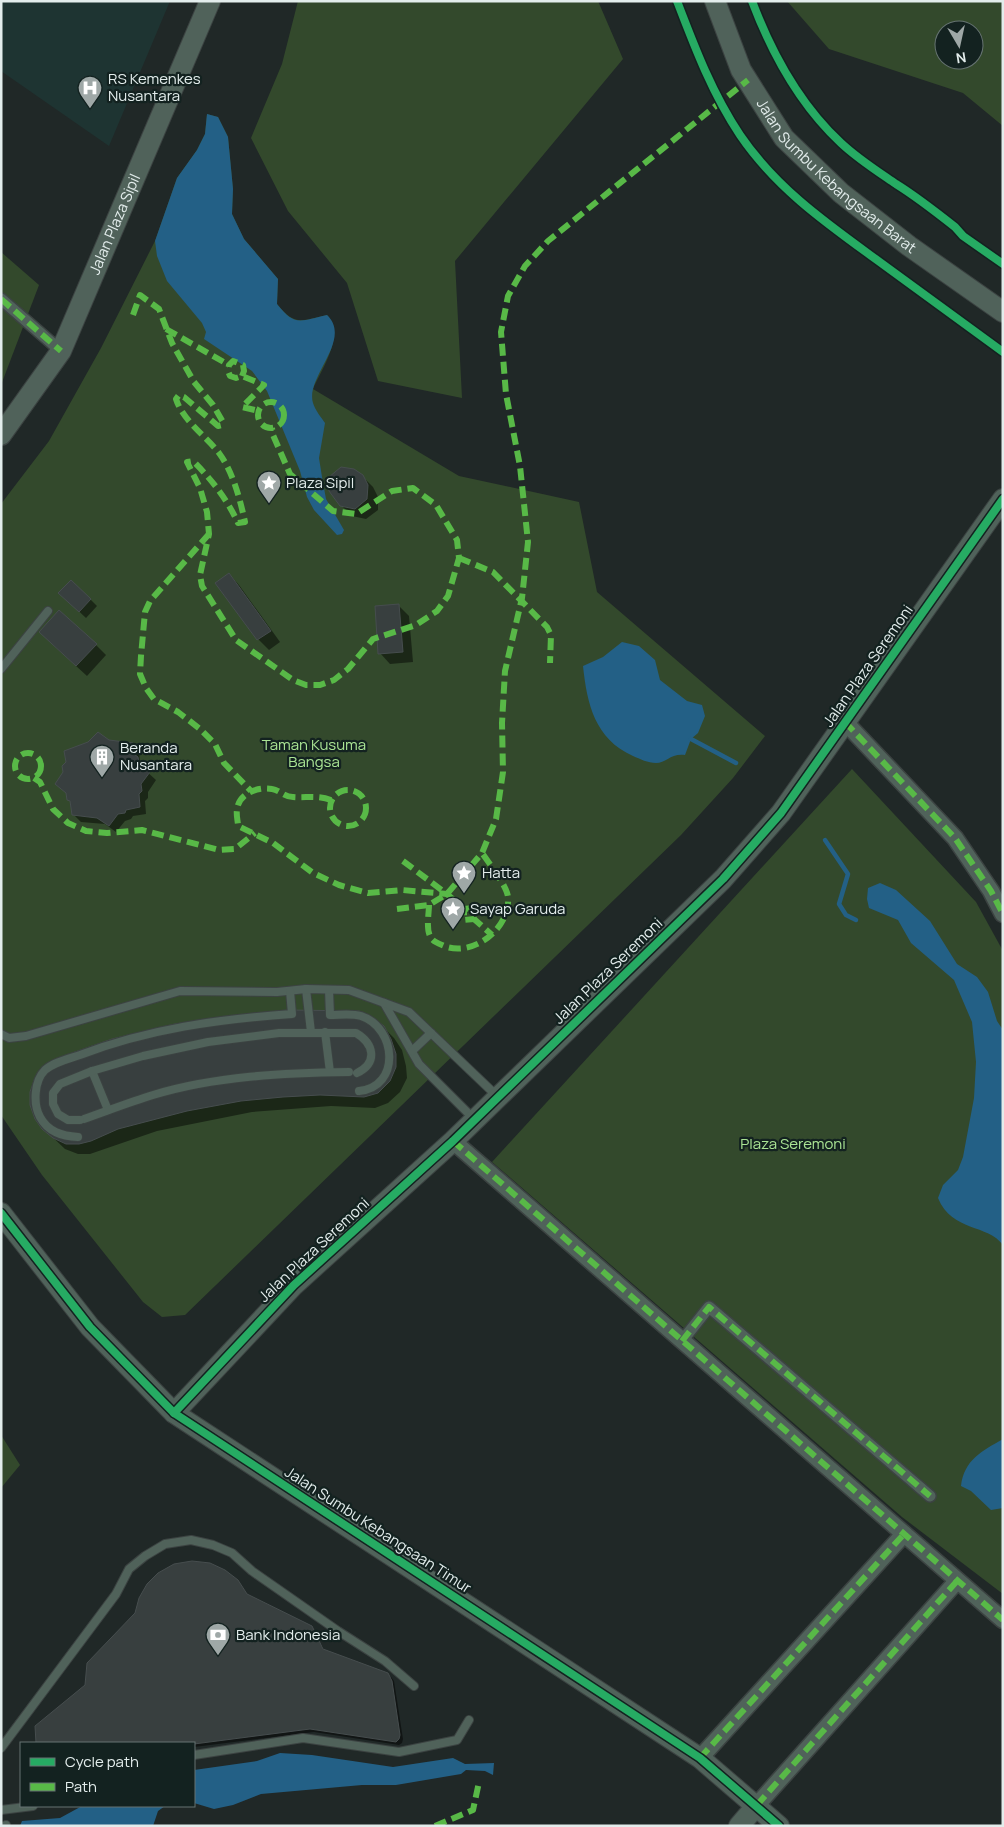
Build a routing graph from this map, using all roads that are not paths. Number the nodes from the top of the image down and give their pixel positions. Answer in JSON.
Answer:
{"nodes":[{"id":1,"x":210,"y":1,"type":"edge"},
{"id":2,"x":715,"y":1,"type":"edge"},
{"id":3,"x":1,"y":299,"type":"edge"},
{"id":4,"x":1003,"y":312,"type":"edge"},
{"id":5,"x":61,"y":351,"type":"junction"},
{"id":6,"x":1,"y":435,"type":"edge"},
{"id":7,"x":1003,"y":499,"type":"edge"},
{"id":8,"x":48,"y":611,"type":"dead end"},
{"id":9,"x":1,"y":669,"type":"edge"},
{"id":10,"x":845,"y":722,"type":"junction"},
{"id":11,"x":1003,"y":914,"type":"edge"},
{"id":12,"x":306,"y":989,"type":"junction"},
{"id":13,"x":330,"y":990,"type":"junction"},
{"id":14,"x":290,"y":991,"type":"junction"},
{"id":15,"x":384,"y":1003,"type":"junction"},
{"id":16,"x":311,"y":1032,"type":"junction"},
{"id":17,"x":326,"y":1032,"type":"junction"},
{"id":18,"x":431,"y":1033,"type":"junction"},
{"id":19,"x":1,"y":1034,"type":"edge"},
{"id":20,"x":412,"y":1051,"type":"junction"},
{"id":21,"x":92,"y":1071,"type":"junction"},
{"id":22,"x":330,"y":1072,"type":"junction"},
{"id":23,"x":359,"y":1090,"type":"dead end"},
{"id":24,"x":498,"y":1097,"type":"junction"},
{"id":25,"x":108,"y":1110,"type":"junction"},
{"id":26,"x":475,"y":1120,"type":"junction"},
{"id":27,"x":78,"y":1137,"type":"dead end"},
{"id":28,"x":453,"y":1141,"type":"junction"},
{"id":29,"x":1,"y":1213,"type":"edge"},
{"id":30,"x":682,"y":1341,"type":"junction"},
{"id":31,"x":174,"y":1413,"type":"junction"},
{"id":32,"x":930,"y":1496,"type":"dead end"},
{"id":33,"x":904,"y":1534,"type":"junction"},
{"id":34,"x":958,"y":1581,"type":"junction"},
{"id":35,"x":1003,"y":1620,"type":"edge"},
{"id":36,"x":414,"y":1686,"type":"dead end"},
{"id":37,"x":469,"y":1720,"type":"dead end"},
{"id":38,"x":1,"y":1748,"type":"edge"},
{"id":39,"x":195,"y":1754,"type":"edge"},
{"id":40,"x":700,"y":1758,"type":"junction"},
{"id":41,"x":757,"y":1805,"type":"junction"},
{"id":42,"x":26,"y":1807,"type":"edge"},
{"id":43,"x":1,"y":1810,"type":"edge"},
{"id":44,"x":739,"y":1826,"type":"edge"},
{"id":45,"x":779,"y":1826,"type":"edge"}],
"edges":[{"from":1,"to":5,"type":"street","name":"Jalan Plaza Sipil"},
{"from":2,"to":4,"type":"street","name":"Jalan Sumbu Kebangsaan Barat"},
{"from":3,"to":5,"type":"street"},
{"from":5,"to":6,"type":"street","name":"Jalan Plaza Sipil"},
{"from":7,"to":10,"type":"street","name":"Jalan Plaza Seremoni"},
{"from":8,"to":9,"type":"lane"},
{"from":10,"to":11,"type":"street"},
{"from":10,"to":24,"type":"street","name":"Jalan Plaza Seremoni"},
{"from":12,"to":13,"type":"lane"},
{"from":12,"to":14,"type":"lane"},
{"from":12,"to":16,"type":"lane"},
{"from":13,"to":15,"type":"lane"},
{"from":13,"to":23,"type":"lane"},
{"from":14,"to":19,"type":"lane"},
{"from":14,"to":27,"type":"lane"},
{"from":15,"to":18,"type":"lane"},
{"from":15,"to":20,"type":"lane"},
{"from":16,"to":17,"type":"lane"},
{"from":16,"to":21,"type":"lane"},
{"from":17,"to":22,"type":"lane"},
{"from":17,"to":22,"type":"lane"},
{"from":18,"to":20,"type":"lane"},
{"from":18,"to":24,"type":"lane"},
{"from":20,"to":26,"type":"lane"},
{"from":21,"to":25,"type":"lane"},
{"from":21,"to":25,"type":"lane"},
{"from":22,"to":25,"type":"lane"},
{"from":24,"to":26,"type":"street","name":"Jalan Plaza Seremoni"},
{"from":26,"to":28,"type":"street","name":"Jalan Plaza Seremoni"},
{"from":28,"to":30,"type":"street"},
{"from":28,"to":31,"type":"street","name":"Jalan Plaza Seremoni"},
{"from":29,"to":31,"type":"street","name":"Jalan Sumbu Kebangsaan Timur"},
{"from":30,"to":32,"type":"street"},
{"from":30,"to":33,"type":"street"},
{"from":31,"to":40,"type":"street","name":"Jalan Sumbu Kebangsaan Timur"},
{"from":33,"to":34,"type":"street"},
{"from":33,"to":40,"type":"street"},
{"from":34,"to":35,"type":"street"},
{"from":34,"to":41,"type":"street"},
{"from":36,"to":38,"type":"lane"},
{"from":37,"to":39,"type":"lane"},
{"from":40,"to":41,"type":"street","name":"Jalan Sumbu Kebangsaan Timur"},
{"from":41,"to":44,"type":"street"},
{"from":41,"to":45,"type":"street","name":"Jalan Sumbu Kebangsaan Timur"},
{"from":42,"to":43,"type":"lane"}]}
